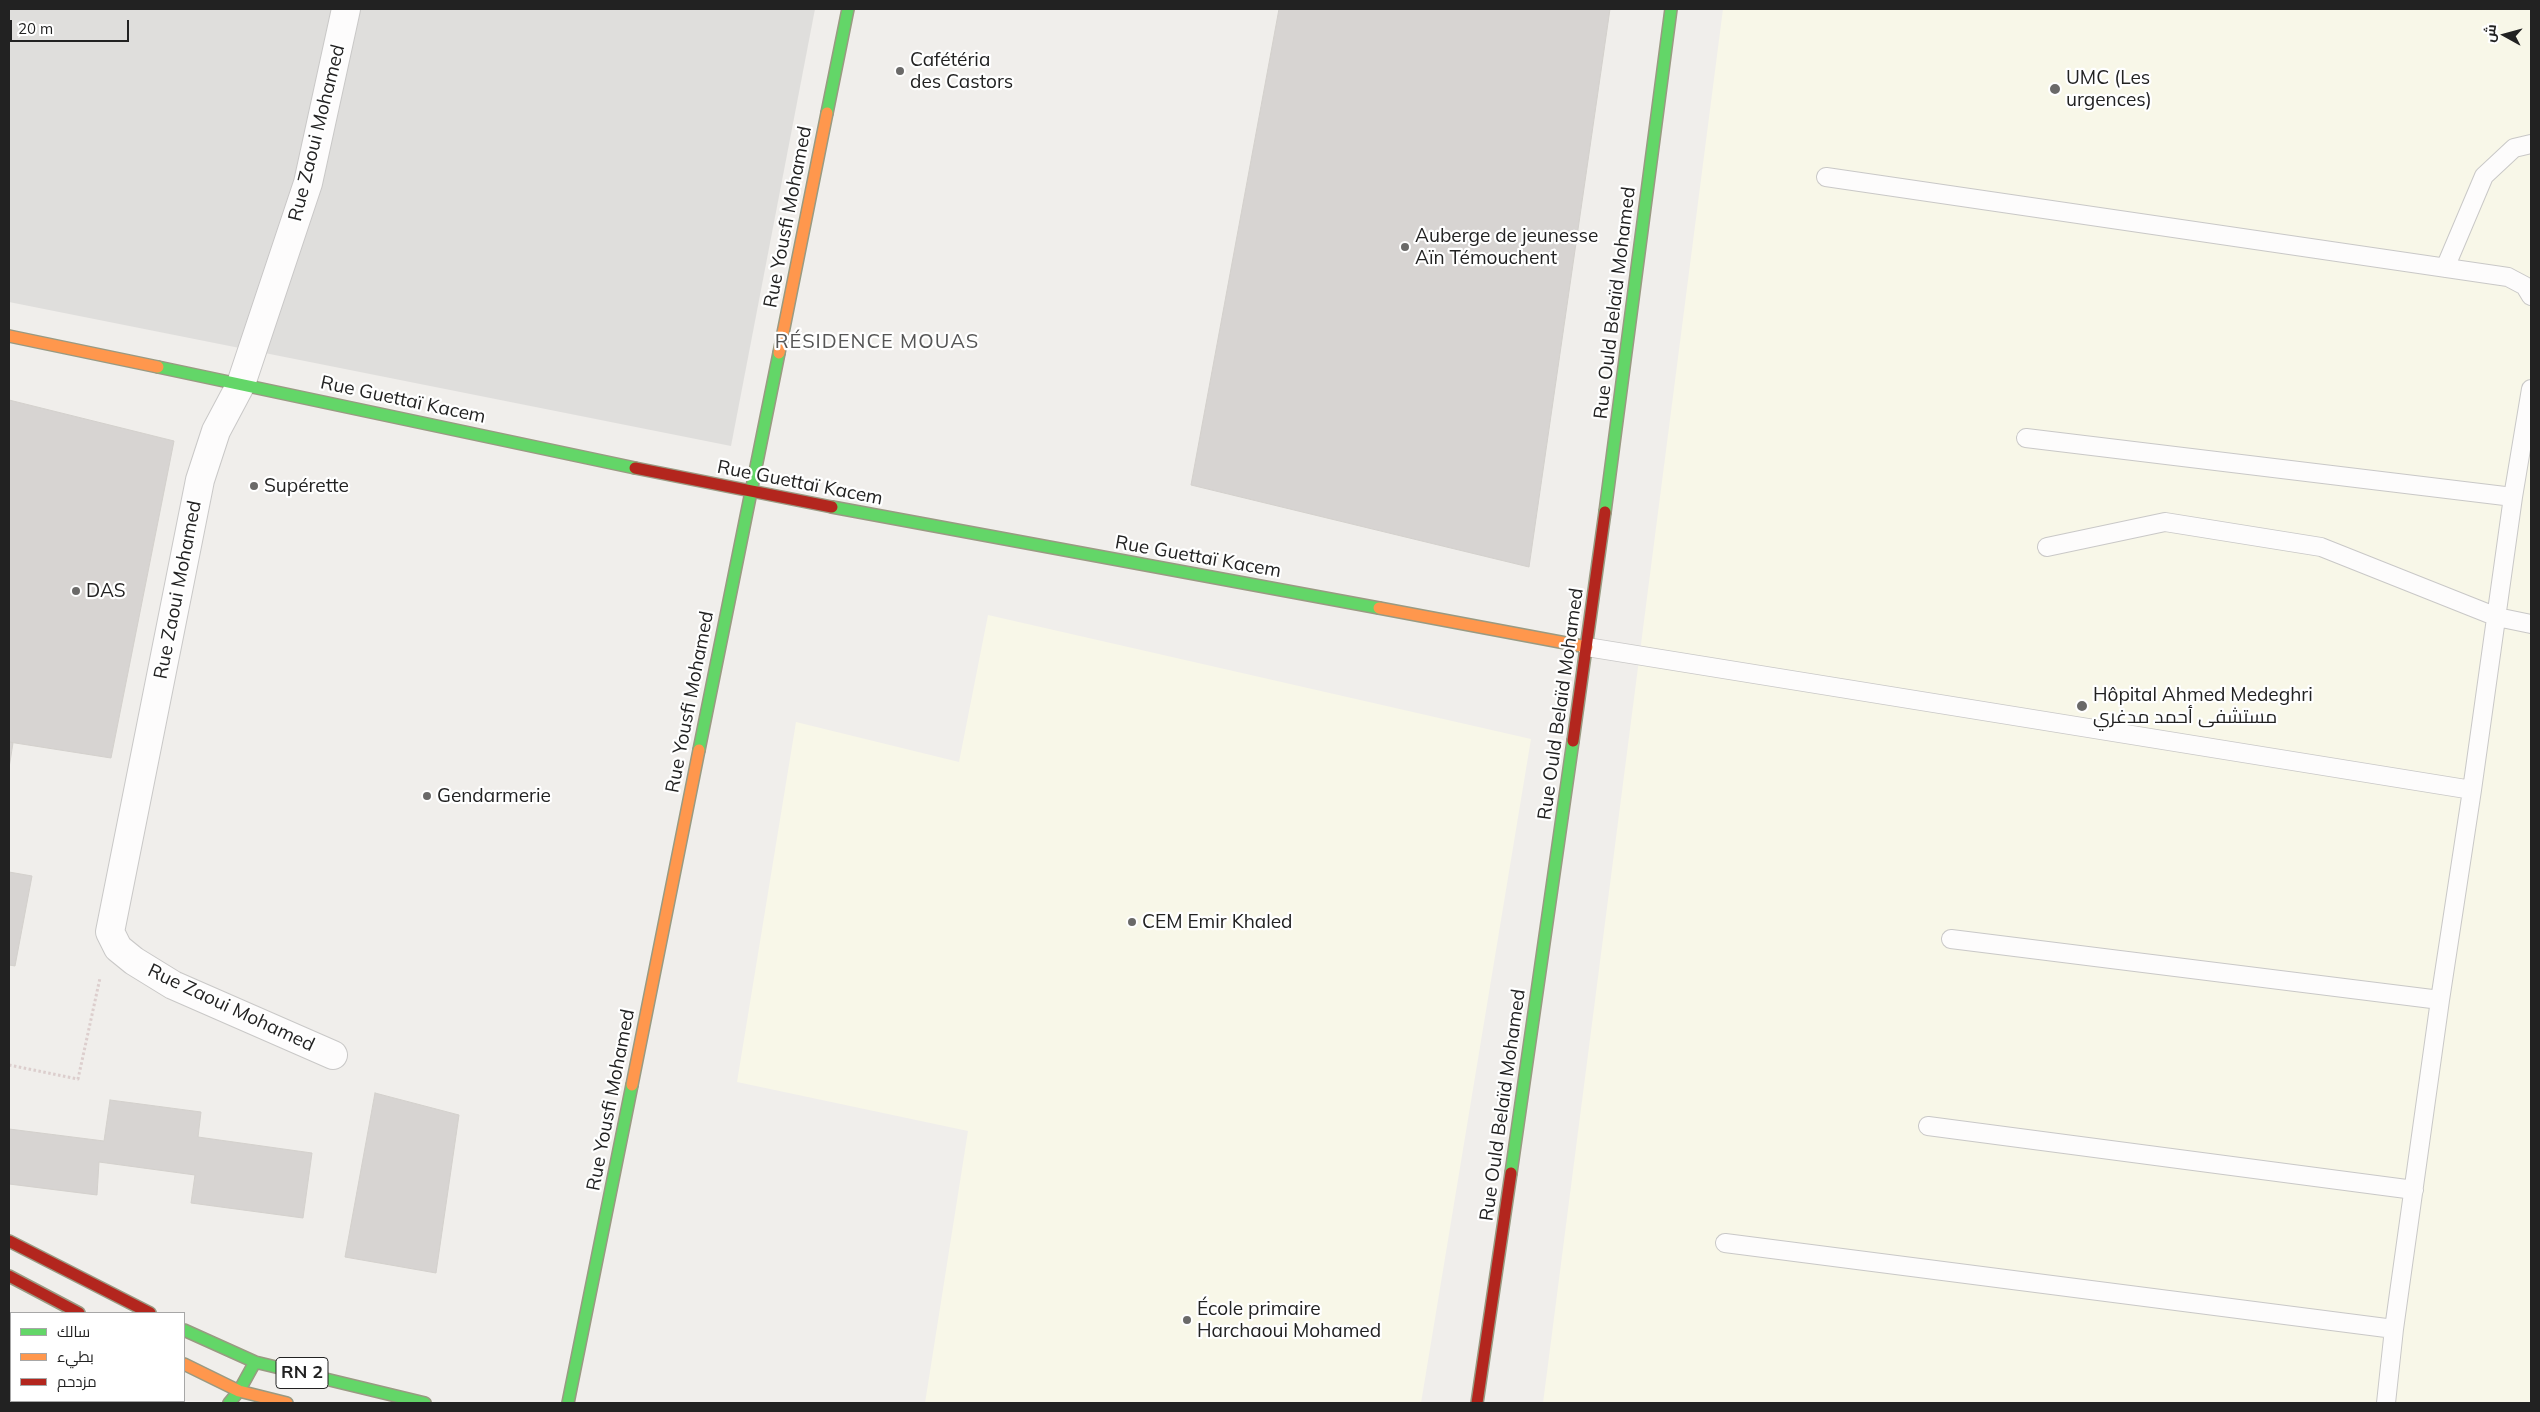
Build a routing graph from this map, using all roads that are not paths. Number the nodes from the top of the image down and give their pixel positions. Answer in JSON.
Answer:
{"nodes":[{"id":1,"x":346,"y":9,"type":"edge"},
{"id":2,"x":848,"y":9,"type":"edge"},
{"id":3,"x":1671,"y":9,"type":"edge"},
{"id":4,"x":2531,"y":144,"type":"edge"},
{"id":5,"x":1826,"y":177,"type":"dead end"},
{"id":6,"x":2445,"y":268,"type":"junction"},
{"id":7,"x":2531,"y":296,"type":"edge"},
{"id":8,"x":9,"y":336,"type":"edge"},
{"id":9,"x":241,"y":384,"type":"junction"},
{"id":10,"x":2531,"y":389,"type":"edge"},
{"id":11,"x":2026,"y":438,"type":"dead end"},
{"id":12,"x":750,"y":492,"type":"junction"},
{"id":13,"x":2513,"y":497,"type":"junction"},
{"id":14,"x":2047,"y":547,"type":"dead end"},
{"id":15,"x":2497,"y":617,"type":"junction"},
{"id":16,"x":2531,"y":624,"type":"edge"},
{"id":17,"x":1587,"y":647,"type":"junction"},
{"id":18,"x":2472,"y":790,"type":"junction"},
{"id":19,"x":1951,"y":939,"type":"dead end"},
{"id":20,"x":2440,"y":1000,"type":"junction"},
{"id":21,"x":333,"y":1055,"type":"dead end"},
{"id":22,"x":1928,"y":1126,"type":"dead end"},
{"id":23,"x":2414,"y":1190,"type":"junction"},
{"id":24,"x":9,"y":1241,"type":"edge"},
{"id":25,"x":1725,"y":1243,"type":"dead end"},
{"id":26,"x":9,"y":1276,"type":"edge"},
{"id":27,"x":77,"y":1312,"type":"edge"},
{"id":28,"x":148,"y":1312,"type":"edge"},
{"id":29,"x":2394,"y":1329,"type":"junction"},
{"id":30,"x":185,"y":1330,"type":"edge"},
{"id":31,"x":255,"y":1362,"type":"junction"},
{"id":32,"x":185,"y":1364,"type":"edge"},
{"id":33,"x":240,"y":1391,"type":"junction"},
{"id":34,"x":229,"y":1403,"type":"edge"},
{"id":35,"x":287,"y":1403,"type":"edge"},
{"id":36,"x":425,"y":1403,"type":"edge"},
{"id":37,"x":568,"y":1403,"type":"edge"},
{"id":38,"x":1478,"y":1403,"type":"edge"},
{"id":39,"x":2386,"y":1403,"type":"edge"}],
"edges":[{"from":1,"to":9,"type":"street","name":"Rue Zaoui Mohamed"},
{"from":2,"to":12,"type":"street","name":"Rue Yousfi Mohamed"},
{"from":3,"to":17,"type":"street","name":"Rue Ould Belaïd Mohamed"},
{"from":4,"to":6,"type":"lane"},
{"from":5,"to":6,"type":"lane"},
{"from":6,"to":7,"type":"lane"},
{"from":8,"to":9,"type":"street","name":"Rue Guettaï Kacem"},
{"from":9,"to":12,"type":"street","name":"Rue Guettaï Kacem"},
{"from":9,"to":21,"type":"street","name":"Rue Zaoui Mohamed"},
{"from":10,"to":13,"type":"lane"},
{"from":11,"to":13,"type":"lane"},
{"from":12,"to":17,"type":"street","name":"Rue Guettaï Kacem"},
{"from":12,"to":37,"type":"street","name":"Rue Yousfi Mohamed"},
{"from":13,"to":15,"type":"lane"},
{"from":14,"to":15,"type":"lane"},
{"from":15,"to":16,"type":"lane"},
{"from":15,"to":18,"type":"lane"},
{"from":17,"to":18,"type":"lane"},
{"from":17,"to":38,"type":"street","name":"Rue Ould Belaïd Mohamed"},
{"from":18,"to":20,"type":"lane"},
{"from":19,"to":20,"type":"lane"},
{"from":20,"to":23,"type":"lane"},
{"from":22,"to":23,"type":"lane"},
{"from":23,"to":29,"type":"lane"},
{"from":24,"to":28,"type":"street"},
{"from":25,"to":29,"type":"lane"},
{"from":26,"to":27,"type":"street"},
{"from":29,"to":39,"type":"lane"},
{"from":30,"to":31,"type":"street","number":"RN 2"},
{"from":31,"to":33,"type":"street"},
{"from":31,"to":36,"type":"street","number":"RN 2"},
{"from":32,"to":33,"type":"street","number":"RN 2"},
{"from":33,"to":34,"type":"street"},
{"from":33,"to":35,"type":"street","number":"RN 2"}]}
